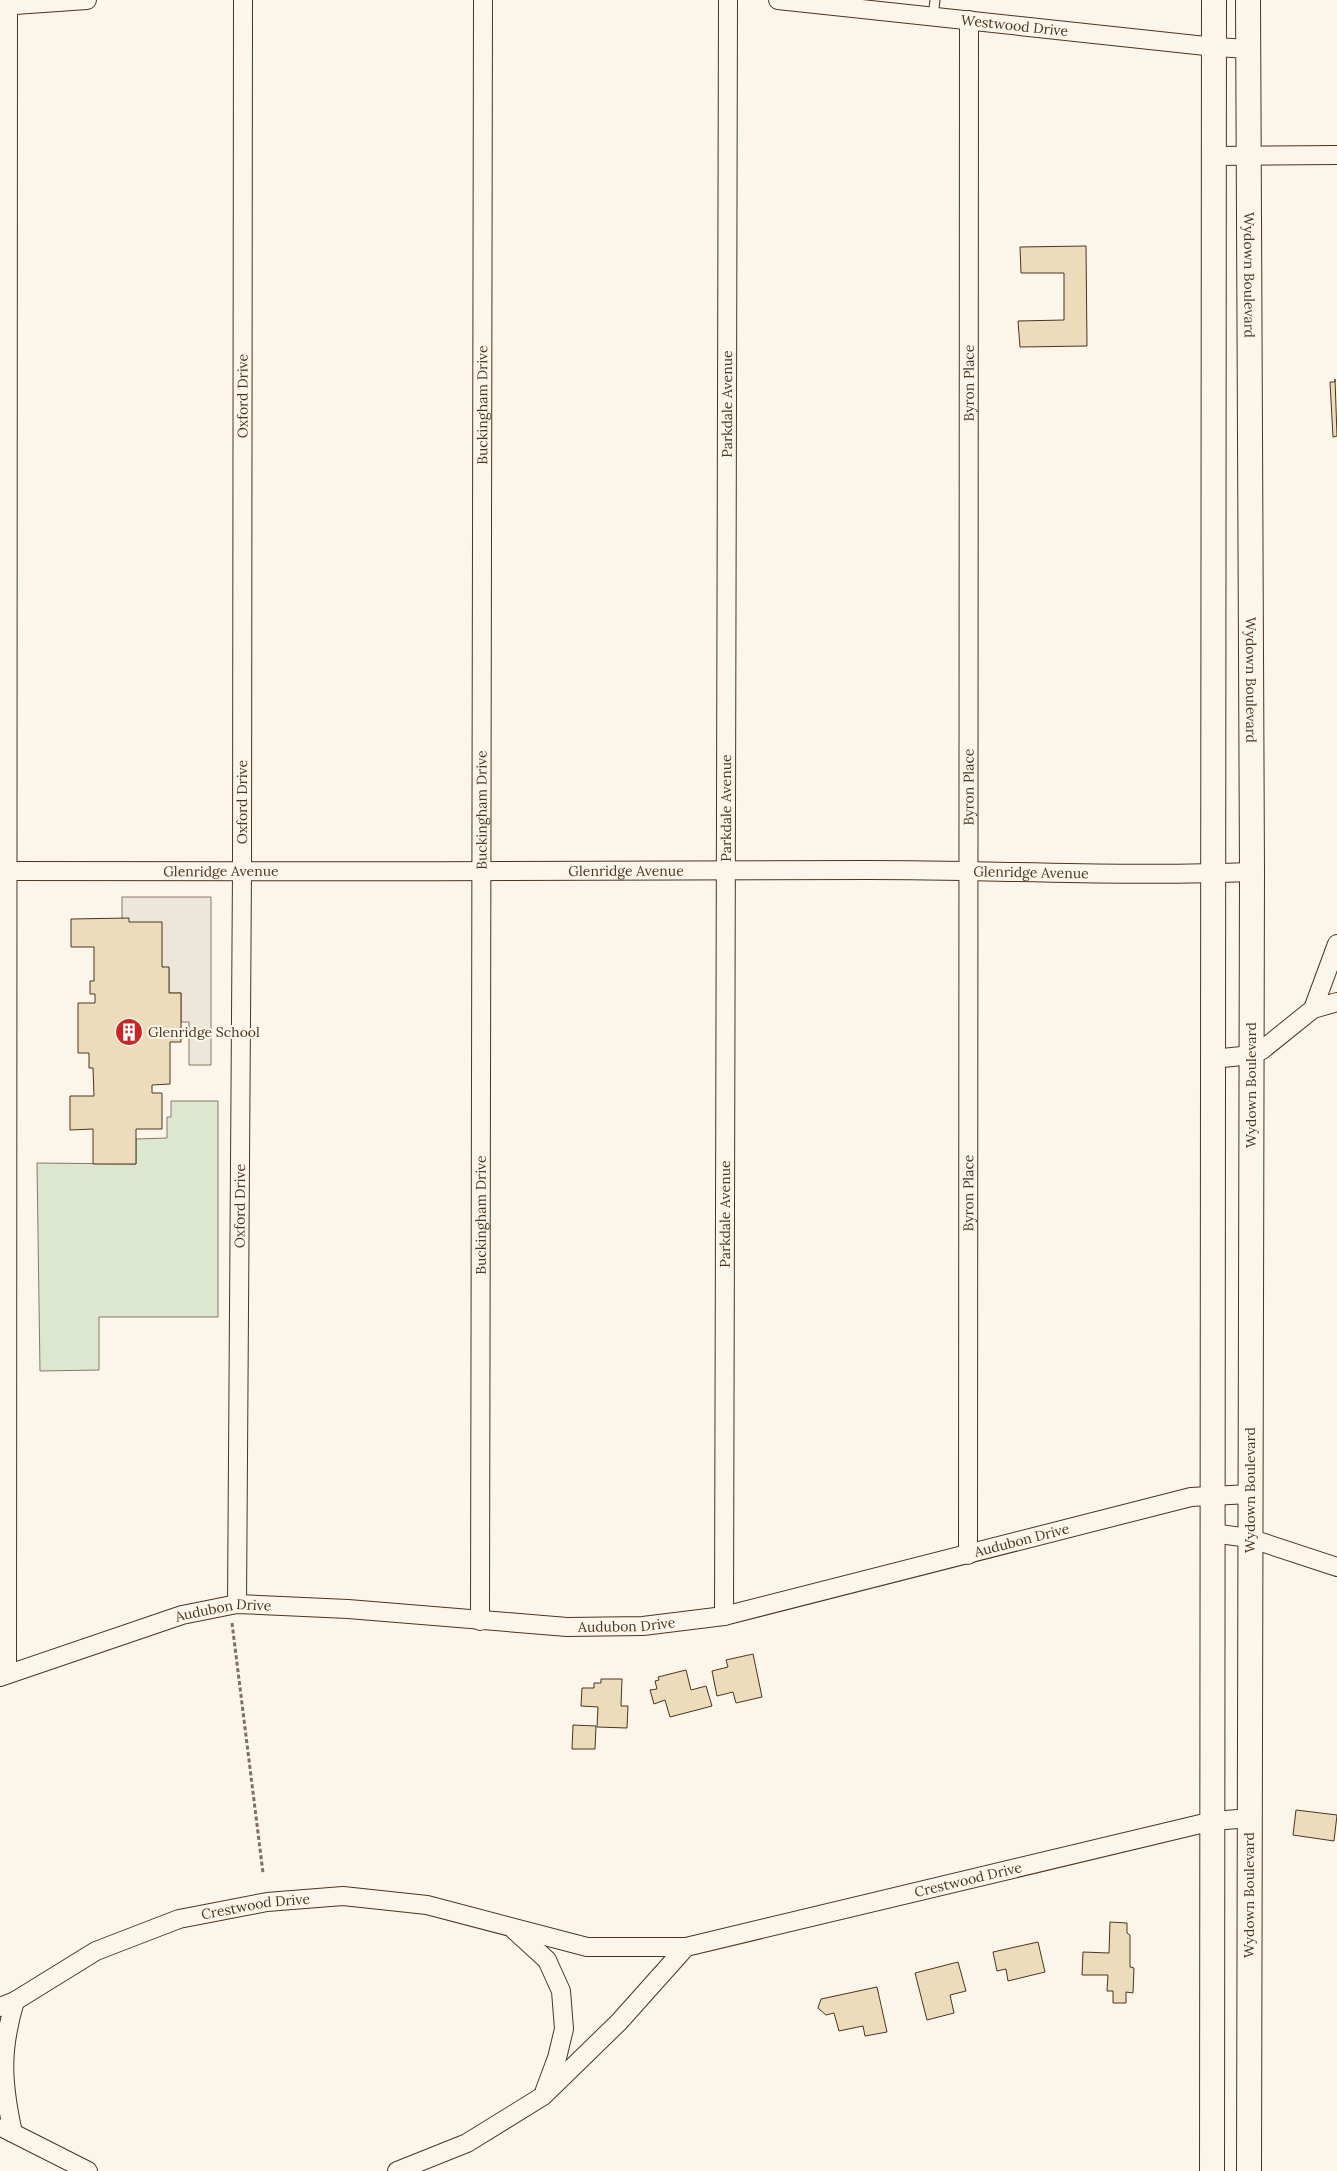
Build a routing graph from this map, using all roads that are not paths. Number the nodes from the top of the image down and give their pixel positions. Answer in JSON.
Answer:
{"nodes":[{"id":1,"x":86,"y":0,"type":"edge"},
{"id":2,"x":243,"y":0,"type":"edge"},
{"id":3,"x":483,"y":0,"type":"edge"},
{"id":4,"x":728,"y":0,"type":"edge"},
{"id":5,"x":778,"y":0,"type":"edge"},
{"id":6,"x":1214,"y":0,"type":"edge"},
{"id":7,"x":1248,"y":0,"type":"edge"},
{"id":8,"x":822,"y":3,"type":"edge"},
{"id":9,"x":4,"y":6,"type":"edge"},
{"id":10,"x":934,"y":8,"type":"edge"},
{"id":11,"x":969,"y":20,"type":"junction"},
{"id":12,"x":1215,"y":48,"type":"junction"},
{"id":13,"x":1249,"y":49,"type":"junction"},
{"id":14,"x":1337,"y":155,"type":"edge"},
{"id":15,"x":1213,"y":156,"type":"junction"},
{"id":16,"x":1251,"y":156,"type":"junction"},
{"id":17,"x":483,"y":869,"type":"junction"},
{"id":18,"x":967,"y":870,"type":"junction"},
{"id":19,"x":3,"y":871,"type":"edge"},
{"id":20,"x":242,"y":871,"type":"junction"},
{"id":21,"x":724,"y":871,"type":"junction"},
{"id":22,"x":1252,"y":872,"type":"junction"},
{"id":23,"x":1214,"y":873,"type":"junction"},
{"id":24,"x":1337,"y":944,"type":"edge"},
{"id":25,"x":1337,"y":1002,"type":"edge"},
{"id":26,"x":1313,"y":1009,"type":"junction"},
{"id":27,"x":1251,"y":1055,"type":"junction"},
{"id":28,"x":1213,"y":1059,"type":"junction"},
{"id":29,"x":1212,"y":1494,"type":"junction"},
{"id":30,"x":1250,"y":1494,"type":"junction"},
{"id":31,"x":1212,"y":1533,"type":"junction"},
{"id":32,"x":1249,"y":1538,"type":"junction"},
{"id":33,"x":968,"y":1555,"type":"junction"},
{"id":34,"x":1337,"y":1567,"type":"edge"},
{"id":35,"x":234,"y":1605,"type":"junction"},
{"id":36,"x":724,"y":1616,"type":"junction"},
{"id":37,"x":480,"y":1621,"type":"junction"},
{"id":38,"x":4,"y":1675,"type":"edge"},
{"id":39,"x":1250,"y":1818,"type":"junction"},
{"id":40,"x":1213,"y":1821,"type":"junction"},
{"id":41,"x":512,"y":1928,"type":"junction"},
{"id":42,"x":686,"y":1947,"type":"junction"},
{"id":43,"x":8,"y":2004,"type":"edge"},
{"id":44,"x":542,"y":2096,"type":"junction"},
{"id":45,"x":7,"y":2130,"type":"edge"},
{"id":46,"x":88,"y":2171,"type":"edge"},
{"id":47,"x":397,"y":2171,"type":"edge"},
{"id":48,"x":1212,"y":2171,"type":"edge"},
{"id":49,"x":1250,"y":2171,"type":"edge"}],
"edges":[{"from":1,"to":9,"type":"street"},
{"from":2,"to":20,"type":"street","name":"Oxford Drive"},
{"from":3,"to":17,"type":"street","name":"Buckingham Drive"},
{"from":4,"to":21,"type":"street","name":"Parkdale Avenue"},
{"from":5,"to":8,"type":"street","name":"Westwood Drive"},
{"from":6,"to":12,"type":"street"},
{"from":7,"to":13,"type":"street","name":"Wydown Boulevard"},
{"from":8,"to":10,"type":"street","name":"Westwood Drive"},
{"from":9,"to":19,"type":"street"},
{"from":10,"to":11,"type":"street","name":"Westwood Drive"},
{"from":11,"to":12,"type":"street","name":"Westwood Drive"},
{"from":11,"to":18,"type":"street","name":"Byron Place"},
{"from":12,"to":13,"type":"street","name":"Westwood Drive"},
{"from":12,"to":15,"type":"street"},
{"from":13,"to":16,"type":"street","name":"Wydown Boulevard"},
{"from":14,"to":16,"type":"street"},
{"from":15,"to":16,"type":"street"},
{"from":15,"to":23,"type":"street"},
{"from":16,"to":22,"type":"street","name":"Wydown Boulevard"},
{"from":17,"to":20,"type":"street","name":"Glenridge Avenue"},
{"from":17,"to":21,"type":"street","name":"Glenridge Avenue"},
{"from":17,"to":37,"type":"street","name":"Buckingham Drive"},
{"from":18,"to":21,"type":"street","name":"Glenridge Avenue"},
{"from":18,"to":23,"type":"street","name":"Glenridge Avenue"},
{"from":18,"to":33,"type":"street","name":"Byron Place"},
{"from":19,"to":20,"type":"street","name":"Glenridge Avenue"},
{"from":19,"to":38,"type":"street"},
{"from":20,"to":35,"type":"street","name":"Oxford Drive"},
{"from":21,"to":36,"type":"street","name":"Parkdale Avenue"},
{"from":22,"to":23,"type":"street","name":"Glenridge Avenue"},
{"from":22,"to":27,"type":"street","name":"Wydown Boulevard"},
{"from":23,"to":28,"type":"street"},
{"from":24,"to":26,"type":"street"},
{"from":25,"to":26,"type":"street"},
{"from":26,"to":27,"type":"street"},
{"from":27,"to":28,"type":"street"},
{"from":27,"to":30,"type":"street","name":"Wydown Boulevard"},
{"from":28,"to":29,"type":"street"},
{"from":29,"to":30,"type":"street","name":"Audubon Drive"},
{"from":29,"to":31,"type":"street"},
{"from":29,"to":33,"type":"street","name":"Audubon Drive"},
{"from":30,"to":32,"type":"street","name":"Wydown Boulevard"},
{"from":31,"to":32,"type":"street"},
{"from":31,"to":40,"type":"street"},
{"from":32,"to":34,"type":"street"},
{"from":32,"to":39,"type":"street","name":"Wydown Boulevard"},
{"from":33,"to":36,"type":"street","name":"Audubon Drive"},
{"from":35,"to":37,"type":"street","name":"Audubon Drive"},
{"from":35,"to":38,"type":"street","name":"Audubon Drive"},
{"from":36,"to":37,"type":"street","name":"Audubon Drive"},
{"from":39,"to":40,"type":"street","name":"Crestwood Drive"},
{"from":39,"to":49,"type":"street","name":"Wydown Boulevard"},
{"from":40,"to":42,"type":"street","name":"Crestwood Drive"},
{"from":40,"to":48,"type":"street"},
{"from":41,"to":42,"type":"street","name":"Crestwood Drive"},
{"from":41,"to":43,"type":"street","name":"Crestwood Drive"},
{"from":41,"to":44,"type":"street","name":"Crestwood Drive"},
{"from":42,"to":44,"type":"street"},
{"from":43,"to":45,"type":"street","name":"Crestwood Drive"},
{"from":44,"to":47,"type":"street"},
{"from":45,"to":46,"type":"street","name":"Crestwood Drive"}]}
